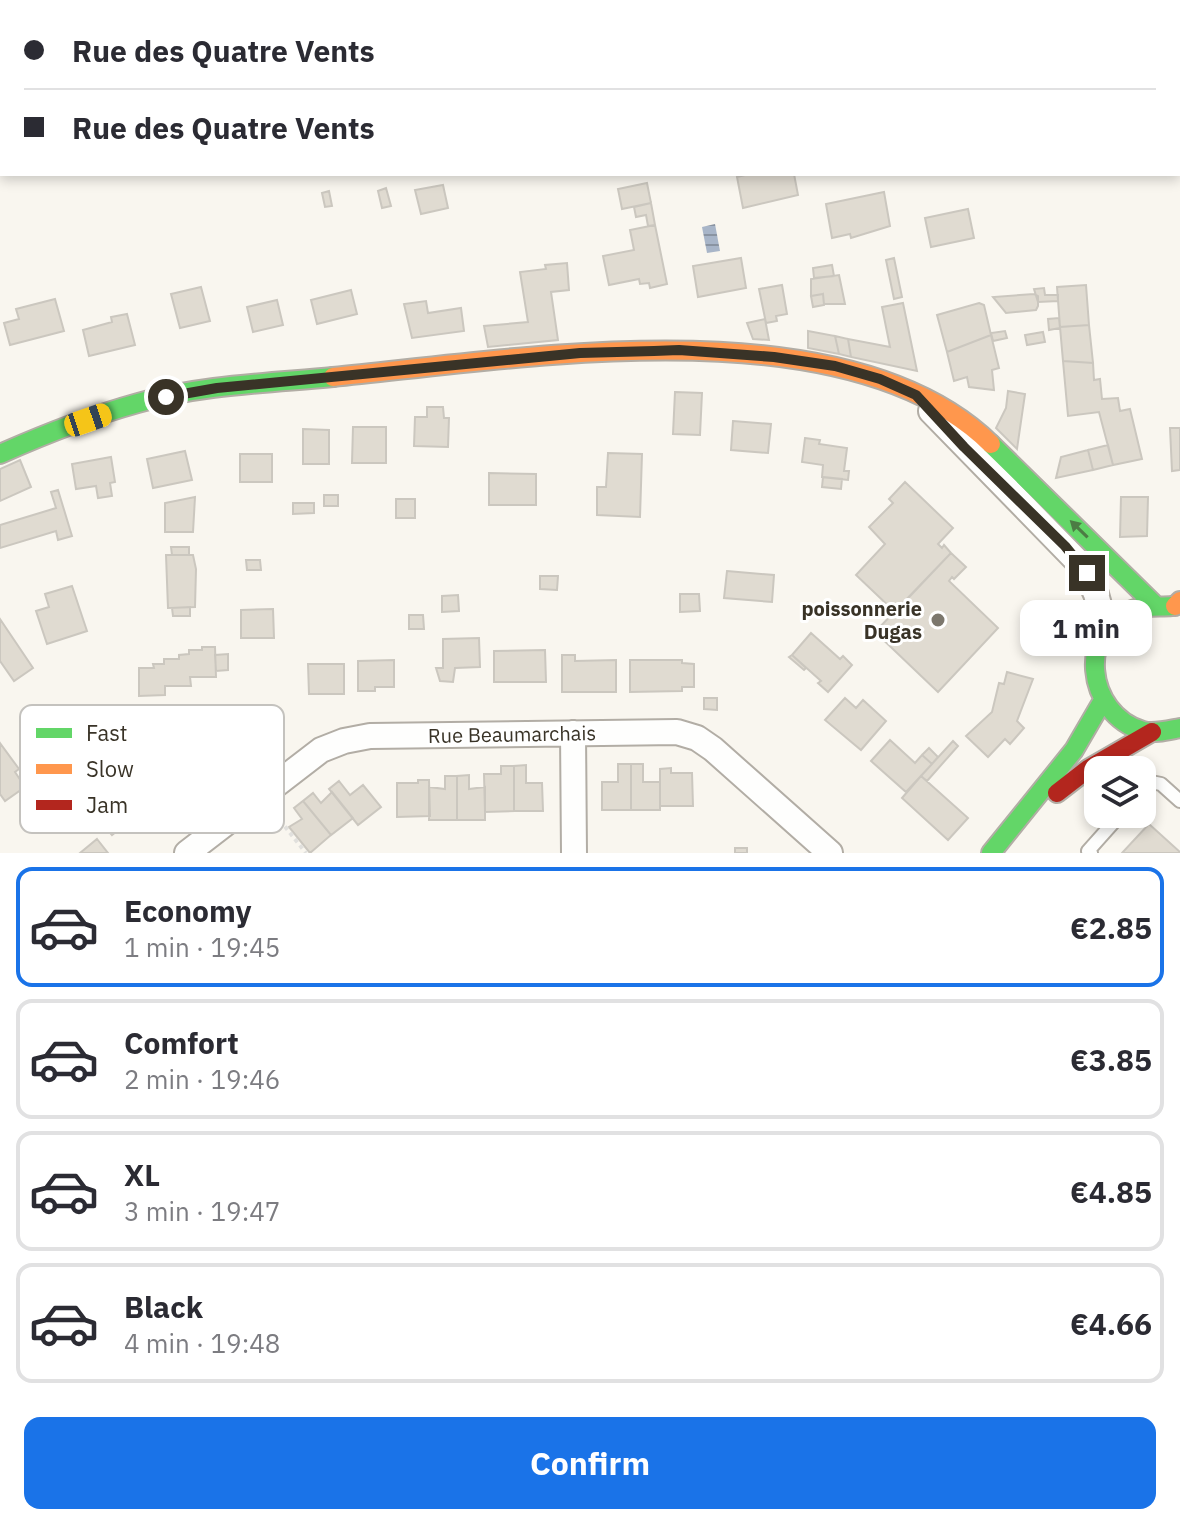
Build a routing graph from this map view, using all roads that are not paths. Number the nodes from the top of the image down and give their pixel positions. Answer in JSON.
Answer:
{"nodes":[{"id":1,"x":916,"y":395,"type":"junction"},
{"id":2,"x":0,"y":454,"type":"edge"},
{"id":3,"x":1154,"y":604,"type":"junction"},
{"id":4,"x":1178,"y":605,"type":"edge"},
{"id":5,"x":1106,"y":630,"type":"junction"},
{"id":6,"x":1102,"y":702,"type":"junction"},
{"id":7,"x":1180,"y":728,"type":"edge"},
{"id":8,"x":1152,"y":732,"type":"junction"},
{"id":9,"x":573,"y":733,"type":"junction"},
{"id":10,"x":284,"y":777,"type":"edge"},
{"id":11,"x":1156,"y":783,"type":"edge"},
{"id":12,"x":1180,"y":801,"type":"edge"},
{"id":13,"x":1109,"y":828,"type":"edge"},
{"id":14,"x":1013,"y":829,"type":"junction"},
{"id":15,"x":212,"y":833,"type":"edge"},
{"id":16,"x":187,"y":853,"type":"edge"},
{"id":17,"x":574,"y":853,"type":"edge"},
{"id":18,"x":830,"y":853,"type":"edge"},
{"id":19,"x":991,"y":853,"type":"edge"},
{"id":20,"x":1091,"y":853,"type":"edge"}],
"edges":[{"from":1,"to":2,"type":"street"},
{"from":3,"to":1,"type":"street","one_way":true},
{"from":1,"to":5,"type":"street"},
{"from":3,"to":4,"type":"street"},
{"from":3,"to":5,"type":"street"},
{"from":5,"to":6,"type":"street"},
{"from":6,"to":8,"type":"street"},
{"from":6,"to":14,"type":"street"},
{"from":7,"to":8,"type":"street"},
{"from":8,"to":14,"type":"street"},
{"from":9,"to":10,"type":"street","name":"Rue Beaumarchais"},
{"from":9,"to":17,"type":"street"},
{"from":9,"to":18,"type":"street","name":"Rue Beaumarchais"},
{"from":11,"to":12,"type":"lane"},
{"from":13,"to":20,"type":"lane"},
{"from":14,"to":19,"type":"street"},
{"from":15,"to":16,"type":"street","name":"Rue Beaumarchais"}]}
